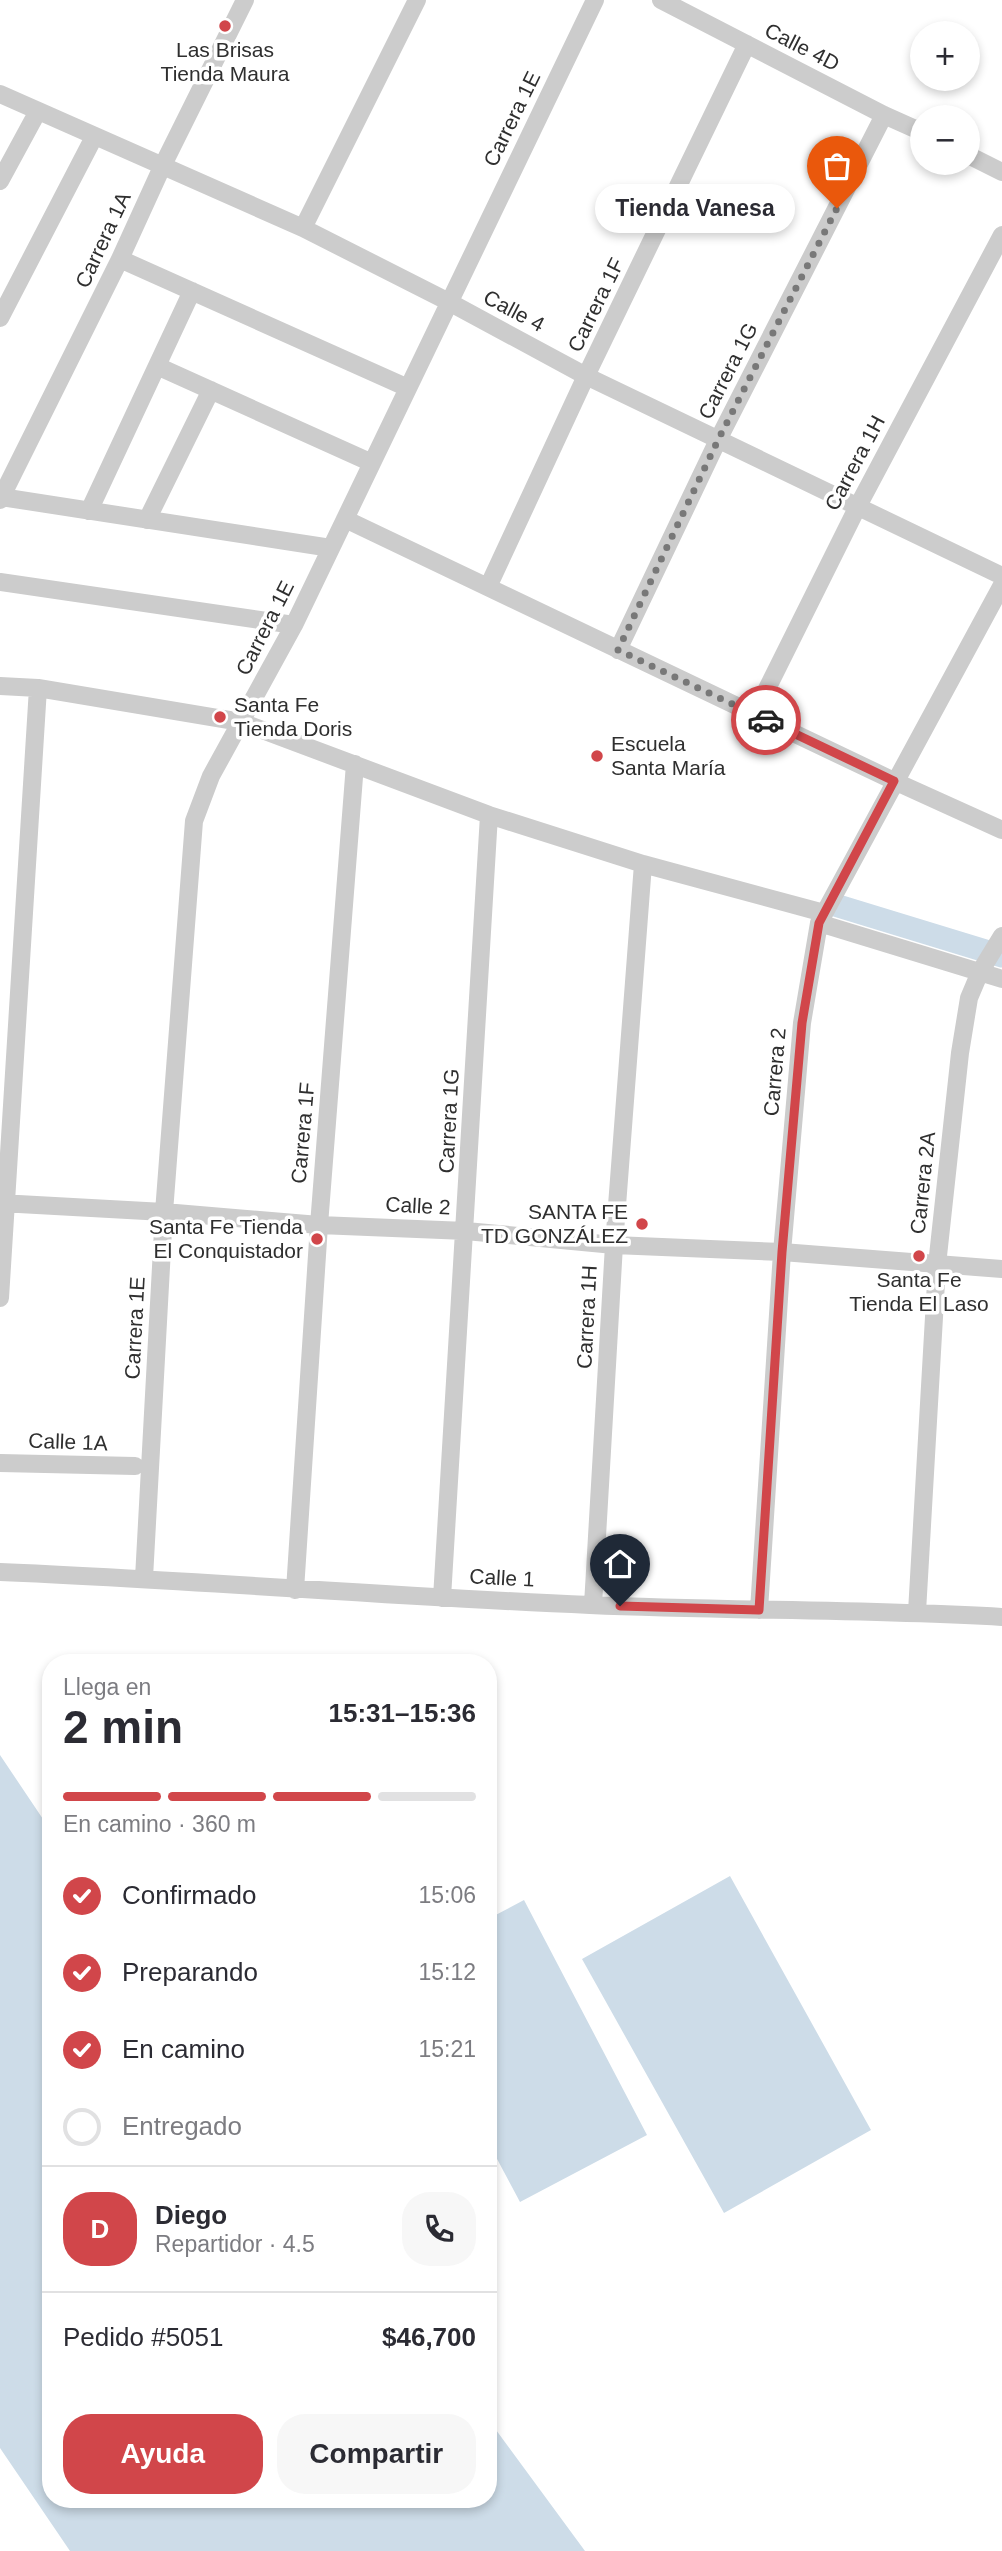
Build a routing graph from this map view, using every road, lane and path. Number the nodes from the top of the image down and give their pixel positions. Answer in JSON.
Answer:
{"nodes":[{"id":1,"x":245,"y":0,"type":"edge"},
{"id":2,"x":417,"y":0,"type":"edge"},
{"id":3,"x":595,"y":0,"type":"edge"},
{"id":4,"x":662,"y":0,"type":"edge"},
{"id":5,"x":747,"y":44,"type":"junction"},
{"id":6,"x":0,"y":94,"type":"edge"},
{"id":7,"x":38,"y":111,"type":"junction"},
{"id":8,"x":884,"y":115,"type":"junction"},
{"id":9,"x":910,"y":127,"type":"edge"},
{"id":10,"x":94,"y":137,"type":"junction"},
{"id":11,"x":980,"y":161,"type":"edge"},
{"id":12,"x":162,"y":167,"type":"junction"},
{"id":13,"x":1002,"y":172,"type":"edge"},
{"id":14,"x":0,"y":181,"type":"edge"},
{"id":15,"x":303,"y":228,"type":"junction"},
{"id":16,"x":1002,"y":235,"type":"edge"},
{"id":17,"x":120,"y":259,"type":"junction"},
{"id":18,"x":192,"y":291,"type":"junction"},
{"id":19,"x":449,"y":302,"type":"junction"},
{"id":20,"x":0,"y":318,"type":"edge"},
{"id":21,"x":157,"y":366,"type":"junction"},
{"id":22,"x":586,"y":376,"type":"junction"},
{"id":23,"x":408,"y":388,"type":"junction"},
{"id":24,"x":211,"y":390,"type":"junction"},
{"id":25,"x":718,"y":440,"type":"junction"},
{"id":26,"x":372,"y":463,"type":"junction"},
{"id":27,"x":0,"y":498,"type":"edge"},
{"id":28,"x":858,"y":506,"type":"junction"},
{"id":29,"x":89,"y":511,"type":"junction"},
{"id":30,"x":345,"y":519,"type":"junction"},
{"id":31,"x":147,"y":520,"type":"junction"},
{"id":32,"x":331,"y":548,"type":"junction"},
{"id":33,"x":1002,"y":576,"type":"edge"},
{"id":34,"x":0,"y":582,"type":"edge"},
{"id":35,"x":1002,"y":585,"type":"edge"},
{"id":36,"x":488,"y":587,"type":"junction"},
{"id":37,"x":294,"y":625,"type":"junction"},
{"id":38,"x":618,"y":650,"type":"junction"},
{"id":39,"x":0,"y":686,"type":"edge"},
{"id":40,"x":38,"y":688,"type":"junction"},
{"id":41,"x":754,"y":715,"type":"junction"},
{"id":42,"x":241,"y":722,"type":"junction"},
{"id":43,"x":355,"y":764,"type":"junction"},
{"id":44,"x":894,"y":781,"type":"junction"},
{"id":45,"x":489,"y":815,"type":"junction"},
{"id":46,"x":1002,"y":830,"type":"edge"},
{"id":47,"x":643,"y":864,"type":"junction"},
{"id":48,"x":825,"y":912,"type":"junction"},
{"id":49,"x":1002,"y":936,"type":"edge"},
{"id":50,"x":982,"y":969,"type":"junction"},
{"id":51,"x":1002,"y":979,"type":"edge"},
{"id":52,"x":3,"y":1203,"type":"edge"},
{"id":53,"x":164,"y":1212,"type":"junction"},
{"id":54,"x":318,"y":1225,"type":"junction"},
{"id":55,"x":466,"y":1231,"type":"junction"},
{"id":56,"x":614,"y":1245,"type":"junction"},
{"id":57,"x":782,"y":1252,"type":"junction"},
{"id":58,"x":937,"y":1265,"type":"junction"},
{"id":59,"x":1002,"y":1269,"type":"edge"},
{"id":60,"x":0,"y":1298,"type":"edge"},
{"id":61,"x":0,"y":1462,"type":"edge"},
{"id":62,"x":135,"y":1466,"type":"dead end"},
{"id":63,"x":0,"y":1572,"type":"edge"},
{"id":64,"x":144,"y":1577,"type":"junction"},
{"id":65,"x":295,"y":1590,"type":"junction"},
{"id":66,"x":442,"y":1598,"type":"junction"},
{"id":67,"x":593,"y":1605,"type":"junction"},
{"id":68,"x":759,"y":1610,"type":"junction"},
{"id":69,"x":917,"y":1612,"type":"junction"},
{"id":70,"x":1002,"y":1617,"type":"edge"}],
"edges":[{"from":1,"to":12,"type":"street","name":"Carrera 1A"},
{"from":2,"to":15,"type":"street"},
{"from":3,"to":19,"type":"street","name":"Carrera 1E"},
{"from":4,"to":5,"type":"street","name":"Calle 4D"},
{"from":5,"to":8,"type":"street","name":"Calle 4D"},
{"from":5,"to":22,"type":"street","name":"Carrera 1F"},
{"from":6,"to":7,"type":"street","name":"Calle 4"},
{"from":7,"to":10,"type":"street","name":"Calle 4"},
{"from":7,"to":14,"type":"street"},
{"from":8,"to":9,"type":"street","name":"Calle 4D"},
{"from":8,"to":25,"type":"street","name":"Carrera 1G"},
{"from":10,"to":12,"type":"street","name":"Calle 4"},
{"from":10,"to":20,"type":"street"},
{"from":11,"to":13,"type":"street"},
{"from":12,"to":15,"type":"street","name":"Calle 4"},
{"from":12,"to":17,"type":"street","name":"Carrera 1A"},
{"from":15,"to":19,"type":"street","name":"Calle 4"},
{"from":16,"to":28,"type":"street","name":"Carrera 1H"},
{"from":17,"to":18,"type":"street"},
{"from":17,"to":27,"type":"street","name":"Carrera 1A"},
{"from":18,"to":21,"type":"street"},
{"from":18,"to":23,"type":"street"},
{"from":19,"to":22,"type":"street","name":"Calle 4"},
{"from":19,"to":23,"type":"street","name":"Carrera 1E"},
{"from":21,"to":24,"type":"street"},
{"from":21,"to":29,"type":"street"},
{"from":22,"to":25,"type":"street","name":"Calle 4"},
{"from":22,"to":36,"type":"street","name":"Carrera 1F"},
{"from":23,"to":26,"type":"street","name":"Carrera 1E"},
{"from":24,"to":26,"type":"street"},
{"from":24,"to":31,"type":"street"},
{"from":25,"to":28,"type":"street","name":"Calle 4"},
{"from":25,"to":38,"type":"street","name":"Carrera 1G"},
{"from":26,"to":30,"type":"street","name":"Carrera 1E"},
{"from":27,"to":29,"type":"street"},
{"from":28,"to":33,"type":"street","name":"Calle 4"},
{"from":28,"to":41,"type":"street","name":"Carrera 1H"},
{"from":29,"to":31,"type":"street"},
{"from":30,"to":32,"type":"street","name":"Carrera 1E"},
{"from":30,"to":36,"type":"street"},
{"from":31,"to":32,"type":"street"},
{"from":32,"to":37,"type":"street","name":"Carrera 1E"},
{"from":34,"to":37,"type":"street"},
{"from":35,"to":44,"type":"street","name":"Carrera 2"},
{"from":36,"to":38,"type":"street"},
{"from":37,"to":42,"type":"street","name":"Carrera 1E"},
{"from":38,"to":41,"type":"street"},
{"from":39,"to":40,"type":"street"},
{"from":40,"to":42,"type":"street"},
{"from":40,"to":52,"type":"street"},
{"from":41,"to":44,"type":"street"},
{"from":42,"to":43,"type":"street"},
{"from":42,"to":53,"type":"street","name":"Carrera 1E"},
{"from":43,"to":45,"type":"street"},
{"from":43,"to":54,"type":"street","name":"Carrera 1F"},
{"from":44,"to":46,"type":"street"},
{"from":44,"to":48,"type":"street","name":"Carrera 2"},
{"from":45,"to":47,"type":"street"},
{"from":45,"to":55,"type":"street","name":"Carrera 1G"},
{"from":47,"to":48,"type":"street"},
{"from":47,"to":56,"type":"street","name":"Carrera 1H"},
{"from":48,"to":50,"type":"street"},
{"from":48,"to":57,"type":"street","name":"Carrera 2"},
{"from":49,"to":50,"type":"street","name":"Carrera 2A"},
{"from":50,"to":51,"type":"street"},
{"from":50,"to":58,"type":"street","name":"Carrera 2A"},
{"from":52,"to":53,"type":"street","name":"Calle 2"},
{"from":52,"to":60,"type":"street"},
{"from":53,"to":54,"type":"street","name":"Calle 2"},
{"from":53,"to":64,"type":"street","name":"Carrera 1E"},
{"from":54,"to":55,"type":"street","name":"Calle 2"},
{"from":54,"to":65,"type":"street","name":"Carrera 1F"},
{"from":55,"to":56,"type":"street","name":"Calle 2"},
{"from":55,"to":66,"type":"street","name":"Carrera 1G"},
{"from":56,"to":57,"type":"street","name":"Calle 2"},
{"from":56,"to":67,"type":"street","name":"Carrera 1H"},
{"from":57,"to":58,"type":"street","name":"Calle 2"},
{"from":57,"to":68,"type":"street","name":"Carrera 2"},
{"from":58,"to":59,"type":"street","name":"Calle 2"},
{"from":58,"to":69,"type":"street","name":"Carrera 2A"},
{"from":61,"to":62,"type":"street","name":"Calle 1A"},
{"from":63,"to":64,"type":"street","name":"Calle 1"},
{"from":64,"to":65,"type":"street","name":"Calle 1"},
{"from":65,"to":66,"type":"street","name":"Calle 1"},
{"from":66,"to":67,"type":"street","name":"Calle 1"},
{"from":67,"to":68,"type":"street","name":"Calle 1"},
{"from":68,"to":69,"type":"street","name":"Calle 1"},
{"from":69,"to":70,"type":"street","name":"Calle 1"}]}
